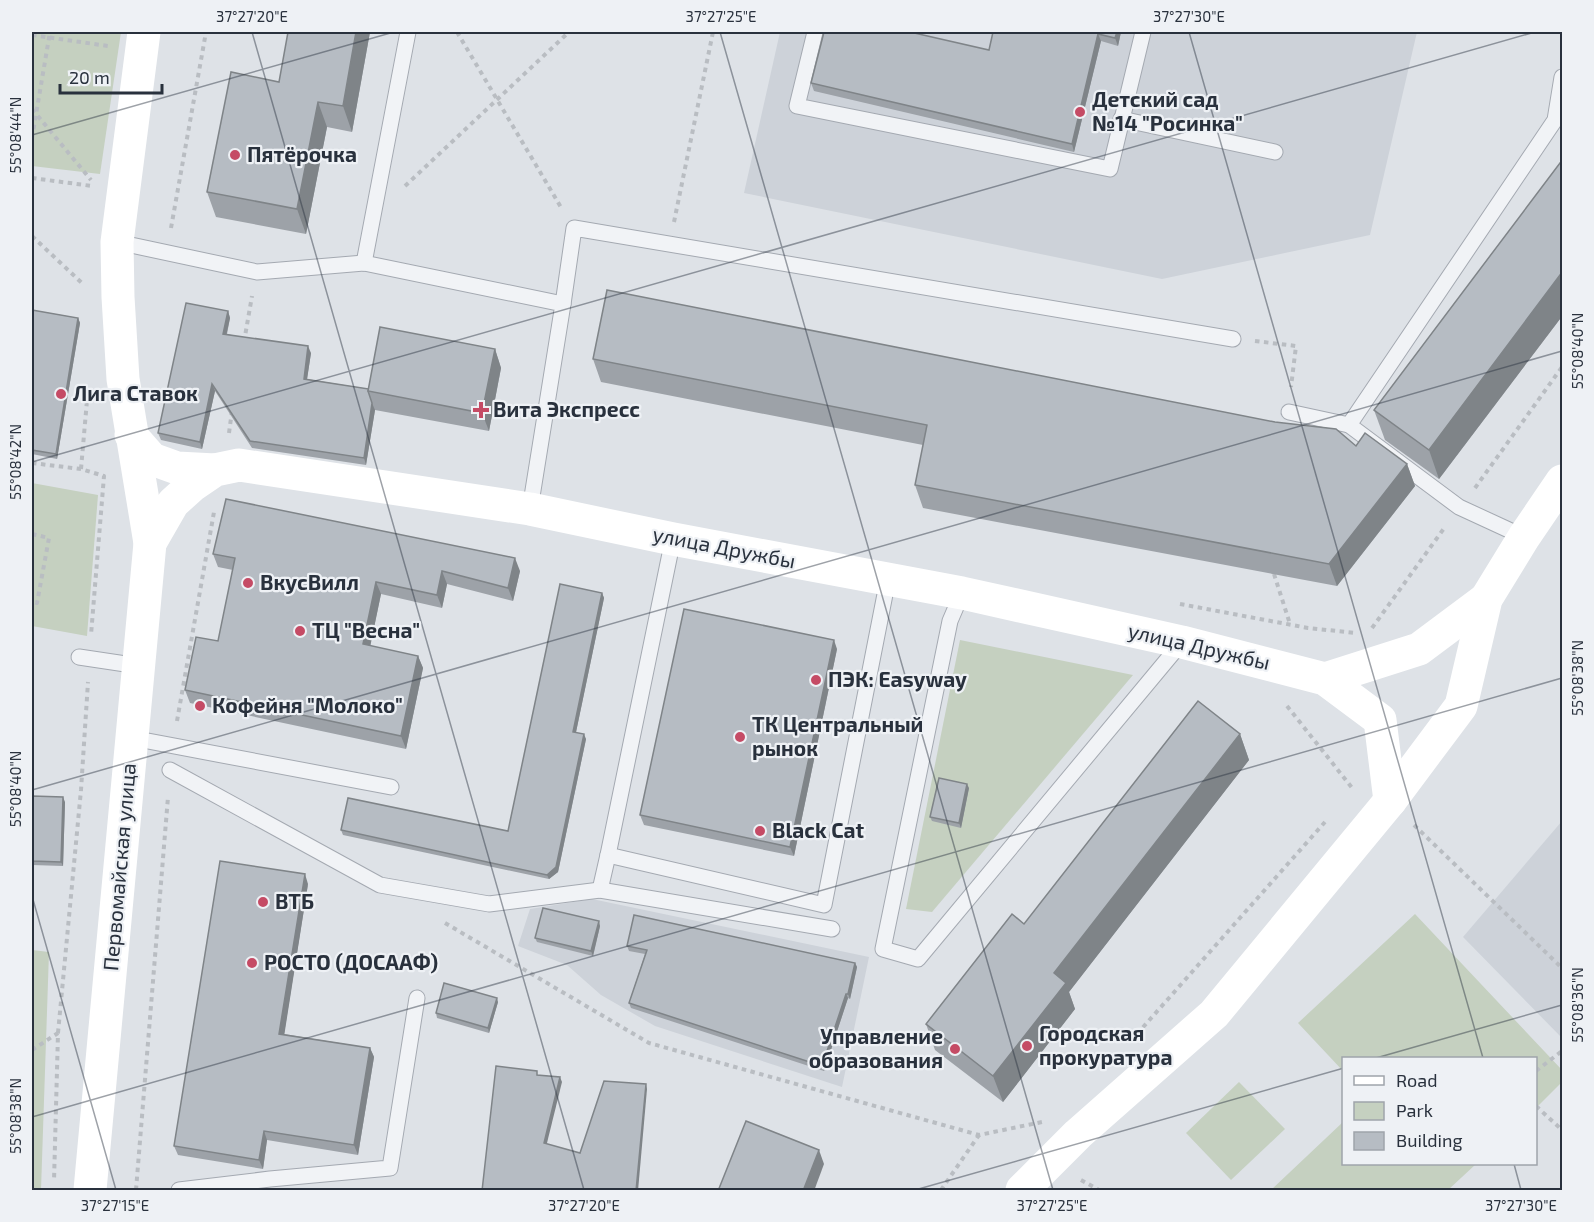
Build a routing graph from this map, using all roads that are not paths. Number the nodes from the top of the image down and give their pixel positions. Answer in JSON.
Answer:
{"nodes":[{"id":1,"x":144,"y":32,"type":"edge"},
{"id":2,"x":408,"y":32,"type":"edge"},
{"id":3,"x":815,"y":32,"type":"edge"},
{"id":4,"x":1143,"y":32,"type":"edge"},
{"id":5,"x":1563,"y":77,"type":"edge"},
{"id":6,"x":1121,"y":119,"type":"junction"},
{"id":7,"x":1275,"y":152,"type":"dead end"},
{"id":8,"x":117,"y":242,"type":"junction"},
{"id":9,"x":364,"y":263,"type":"junction"},
{"id":10,"x":563,"y":304,"type":"junction"},
{"id":11,"x":1233,"y":339,"type":"road end"},
{"id":12,"x":1289,"y":412,"type":"road end"},
{"id":13,"x":1349,"y":425,"type":"junction"},
{"id":14,"x":131,"y":435,"type":"junction"},
{"id":15,"x":215,"y":470,"type":"junction"},
{"id":16,"x":1563,"y":481,"type":"edge"},
{"id":17,"x":530,"y":509,"type":"junction"},
{"id":18,"x":1524,"y":537,"type":"junction"},
{"id":19,"x":673,"y":539,"type":"junction"},
{"id":20,"x":150,"y":543,"type":"junction"},
{"id":21,"x":888,"y":579,"type":"junction"},
{"id":22,"x":962,"y":593,"type":"junction"},
{"id":23,"x":1486,"y":599,"type":"junction"},
{"id":24,"x":1182,"y":642,"type":"junction"},
{"id":25,"x":84,"y":658,"type":"road end"},
{"id":26,"x":139,"y":666,"type":"junction"},
{"id":27,"x":1325,"y":679,"type":"junction"},
{"id":28,"x":132,"y":738,"type":"junction"},
{"id":29,"x":171,"y":770,"type":"road end"},
{"id":30,"x":391,"y":787,"type":"dead end"},
{"id":31,"x":1390,"y":801,"type":"junction"},
{"id":32,"x":608,"y":855,"type":"junction"},
{"id":33,"x":600,"y":890,"type":"junction"},
{"id":34,"x":832,"y":929,"type":"dead end"},
{"id":35,"x":417,"y":998,"type":"dead end"},
{"id":36,"x":271,"y":1185,"type":"edge"},
{"id":37,"x":90,"y":1191,"type":"edge"},
{"id":38,"x":179,"y":1191,"type":"edge"},
{"id":39,"x":1022,"y":1191,"type":"edge"}],
"edges":[{"from":1,"to":8,"type":"street"},
{"from":2,"to":9,"type":"lane"},
{"from":3,"to":6,"type":"lane"},
{"from":4,"to":6,"type":"lane"},
{"from":5,"to":13,"type":"lane"},
{"from":6,"to":7,"type":"lane"},
{"from":8,"to":9,"type":"lane"},
{"from":8,"to":14,"type":"street"},
{"from":9,"to":10,"type":"lane"},
{"from":10,"to":11,"type":"lane"},
{"from":10,"to":17,"type":"lane"},
{"from":12,"to":13,"type":"lane"},
{"from":13,"to":18,"type":"lane"},
{"from":14,"to":15,"type":"street"},
{"from":14,"to":20,"type":"street"},
{"from":15,"to":17,"type":"street","name":"улица Дружбы"},
{"from":15,"to":20,"type":"street","name":"улица Дружбы"},
{"from":16,"to":18,"type":"street"},
{"from":17,"to":19,"type":"street","name":"улица Дружбы"},
{"from":18,"to":23,"type":"street"},
{"from":19,"to":21,"type":"street","name":"улица Дружбы"},
{"from":19,"to":32,"type":"lane"},
{"from":20,"to":26,"type":"street","name":"Первомайская улица"},
{"from":21,"to":22,"type":"street","name":"улица Дружбы"},
{"from":21,"to":32,"type":"lane"},
{"from":22,"to":24,"type":"street","name":"улица Дружбы"},
{"from":22,"to":24,"type":"lane"},
{"from":23,"to":27,"type":"street"},
{"from":23,"to":31,"type":"street"},
{"from":24,"to":27,"type":"street","name":"улица Дружбы"},
{"from":25,"to":26,"type":"lane"},
{"from":26,"to":28,"type":"street","name":"Первомайская улица"},
{"from":27,"to":31,"type":"street","name":"улица Дружбы"},
{"from":28,"to":30,"type":"lane"},
{"from":28,"to":37,"type":"street","name":"Первомайская улица"},
{"from":29,"to":33,"type":"lane"},
{"from":31,"to":39,"type":"street"},
{"from":32,"to":33,"type":"lane"},
{"from":33,"to":34,"type":"lane"},
{"from":35,"to":36,"type":"lane"},
{"from":36,"to":38,"type":"lane"}]}
